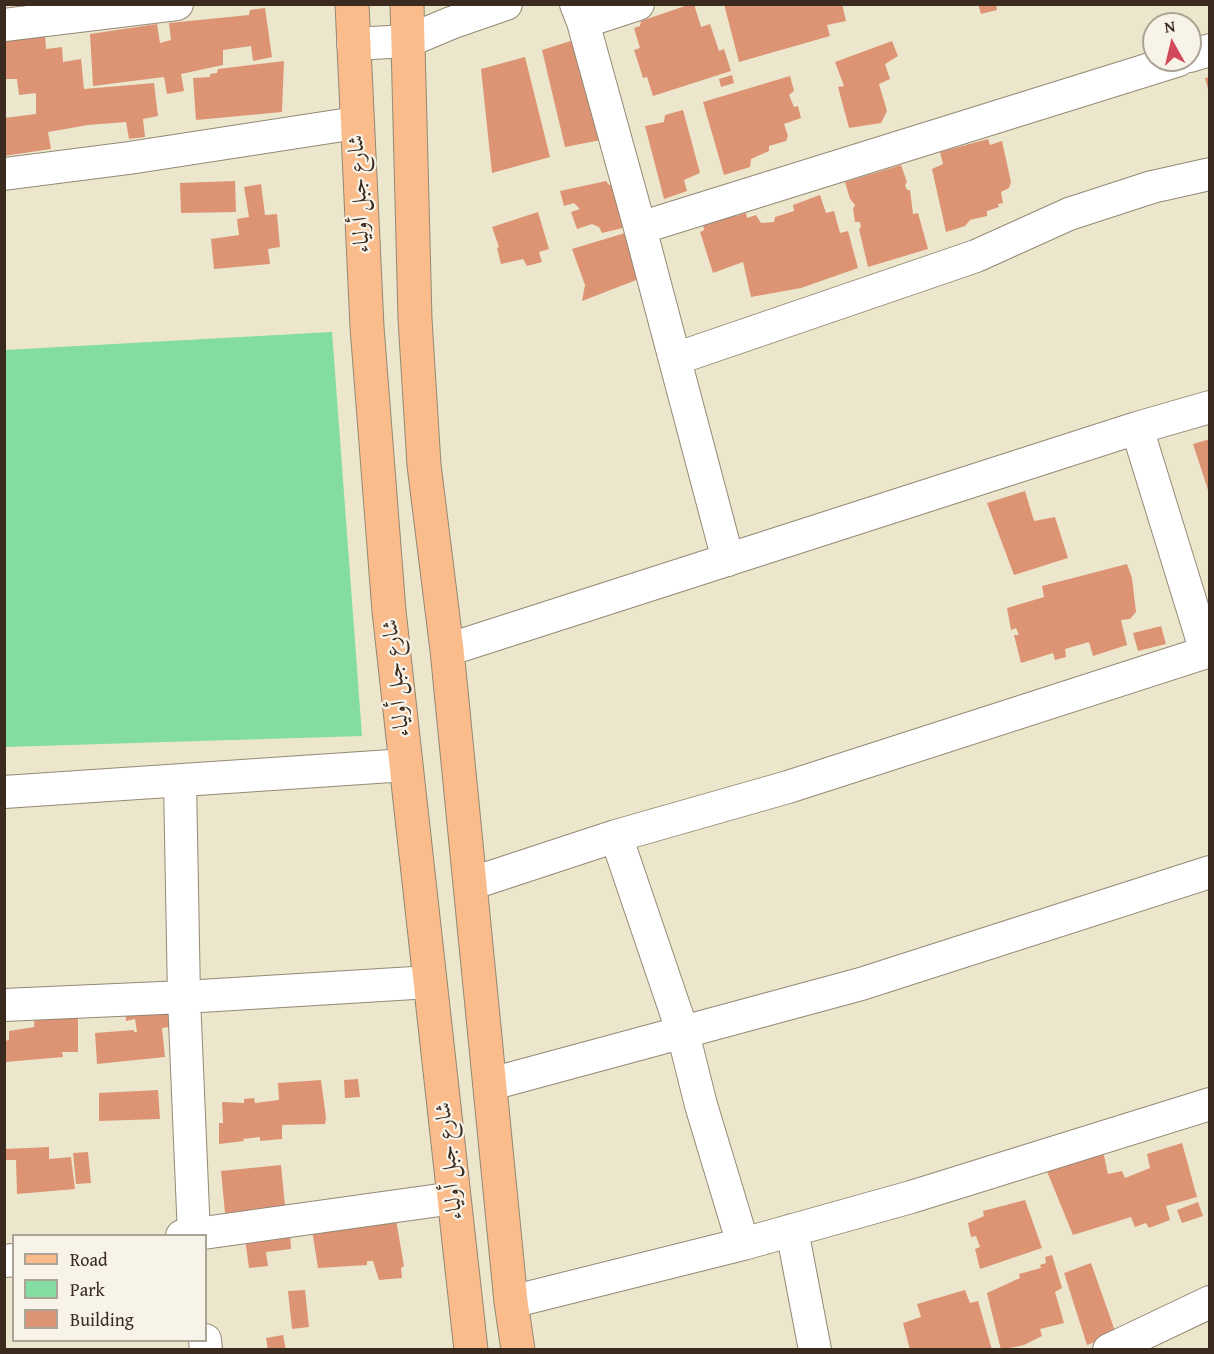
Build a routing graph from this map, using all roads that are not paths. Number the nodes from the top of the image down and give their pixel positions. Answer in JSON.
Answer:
{"nodes":[{"id":1,"x":177,"y":4,"type":"edge"},
{"id":2,"x":352,"y":4,"type":"edge"},
{"id":3,"x":407,"y":4,"type":"edge"},
{"id":4,"x":506,"y":4,"type":"edge"},
{"id":5,"x":638,"y":4,"type":"edge"},
{"id":6,"x":580,"y":13,"type":"edge"},
{"id":7,"x":452,"y":14,"type":"edge"},
{"id":8,"x":4,"y":25,"type":"edge"},
{"id":9,"x":408,"y":41,"type":"junction"},
{"id":10,"x":353,"y":44,"type":"junction"},
{"id":11,"x":1142,"y":72,"type":"edge"},
{"id":12,"x":356,"y":123,"type":"junction"},
{"id":13,"x":4,"y":174,"type":"edge"},
{"id":14,"x":1209,"y":174,"type":"edge"},
{"id":15,"x":640,"y":228,"type":"junction"},
{"id":16,"x":675,"y":359,"type":"junction"},
{"id":17,"x":1209,"y":407,"type":"edge"},
{"id":18,"x":1137,"y":428,"type":"junction"},
{"id":19,"x":728,"y":560,"type":"junction"},
{"id":20,"x":447,"y":650,"type":"junction"},
{"id":21,"x":1208,"y":651,"type":"edge"},
{"id":22,"x":406,"y":765,"type":"junction"},
{"id":23,"x":180,"y":781,"type":"junction"},
{"id":24,"x":4,"y":792,"type":"edge"},
{"id":25,"x":616,"y":836,"type":"junction"},
{"id":26,"x":1209,"y":872,"type":"edge"},
{"id":27,"x":470,"y":884,"type":"junction"},
{"id":28,"x":430,"y":982,"type":"junction"},
{"id":29,"x":184,"y":997,"type":"junction"},
{"id":30,"x":4,"y":1005,"type":"edge"},
{"id":31,"x":683,"y":1033,"type":"junction"},
{"id":32,"x":491,"y":1084,"type":"junction"},
{"id":33,"x":1209,"y":1104,"type":"edge"},
{"id":34,"x":454,"y":1198,"type":"junction"},
{"id":35,"x":792,"y":1230,"type":"junction"},
{"id":36,"x":190,"y":1234,"type":"edge"},
{"id":37,"x":197,"y":1234,"type":"edge"},
{"id":38,"x":743,"y":1244,"type":"junction"},
{"id":39,"x":511,"y":1302,"type":"junction"},
{"id":40,"x":1209,"y":1302,"type":"edge"},
{"id":41,"x":471,"y":1350,"type":"edge"},
{"id":42,"x":518,"y":1350,"type":"edge"},
{"id":43,"x":815,"y":1350,"type":"edge"},
{"id":44,"x":1109,"y":1350,"type":"edge"}],
"edges":[{"from":1,"to":8,"type":"street"},
{"from":2,"to":10,"type":"main road","name":"شارع جبل أولياء"},
{"from":3,"to":9,"type":"main road"},
{"from":4,"to":7,"type":"street"},
{"from":5,"to":6,"type":"street"},
{"from":6,"to":15,"type":"street"},
{"from":7,"to":9,"type":"street"},
{"from":9,"to":10,"type":"street"},
{"from":9,"to":20,"type":"main road"},
{"from":10,"to":12,"type":"main road","name":"شارع جبل أولياء"},
{"from":11,"to":15,"type":"street"},
{"from":12,"to":13,"type":"street"},
{"from":12,"to":22,"type":"main road","name":"شارع جبل أولياء"},
{"from":14,"to":16,"type":"street"},
{"from":15,"to":16,"type":"street"},
{"from":16,"to":19,"type":"street"},
{"from":17,"to":18,"type":"street"},
{"from":18,"to":19,"type":"street"},
{"from":18,"to":21,"type":"street"},
{"from":19,"to":20,"type":"street"},
{"from":20,"to":27,"type":"main road"},
{"from":21,"to":25,"type":"street"},
{"from":22,"to":23,"type":"street"},
{"from":22,"to":28,"type":"main road","name":"شارع جبل أولياء"},
{"from":23,"to":24,"type":"street"},
{"from":23,"to":29,"type":"street"},
{"from":25,"to":27,"type":"street"},
{"from":25,"to":31,"type":"street"},
{"from":26,"to":31,"type":"street"},
{"from":27,"to":32,"type":"main road"},
{"from":28,"to":29,"type":"street"},
{"from":28,"to":34,"type":"main road","name":"شارع جبل أولياء"},
{"from":29,"to":30,"type":"street"},
{"from":29,"to":36,"type":"street"},
{"from":31,"to":32,"type":"street"},
{"from":31,"to":38,"type":"street"},
{"from":32,"to":39,"type":"main road"},
{"from":33,"to":35,"type":"street"},
{"from":34,"to":37,"type":"street"},
{"from":34,"to":41,"type":"main road","name":"شارع جبل أولياء"},
{"from":35,"to":38,"type":"street"},
{"from":35,"to":43,"type":"street"},
{"from":38,"to":39,"type":"street"},
{"from":39,"to":42,"type":"main road"},
{"from":40,"to":44,"type":"street"}]}
